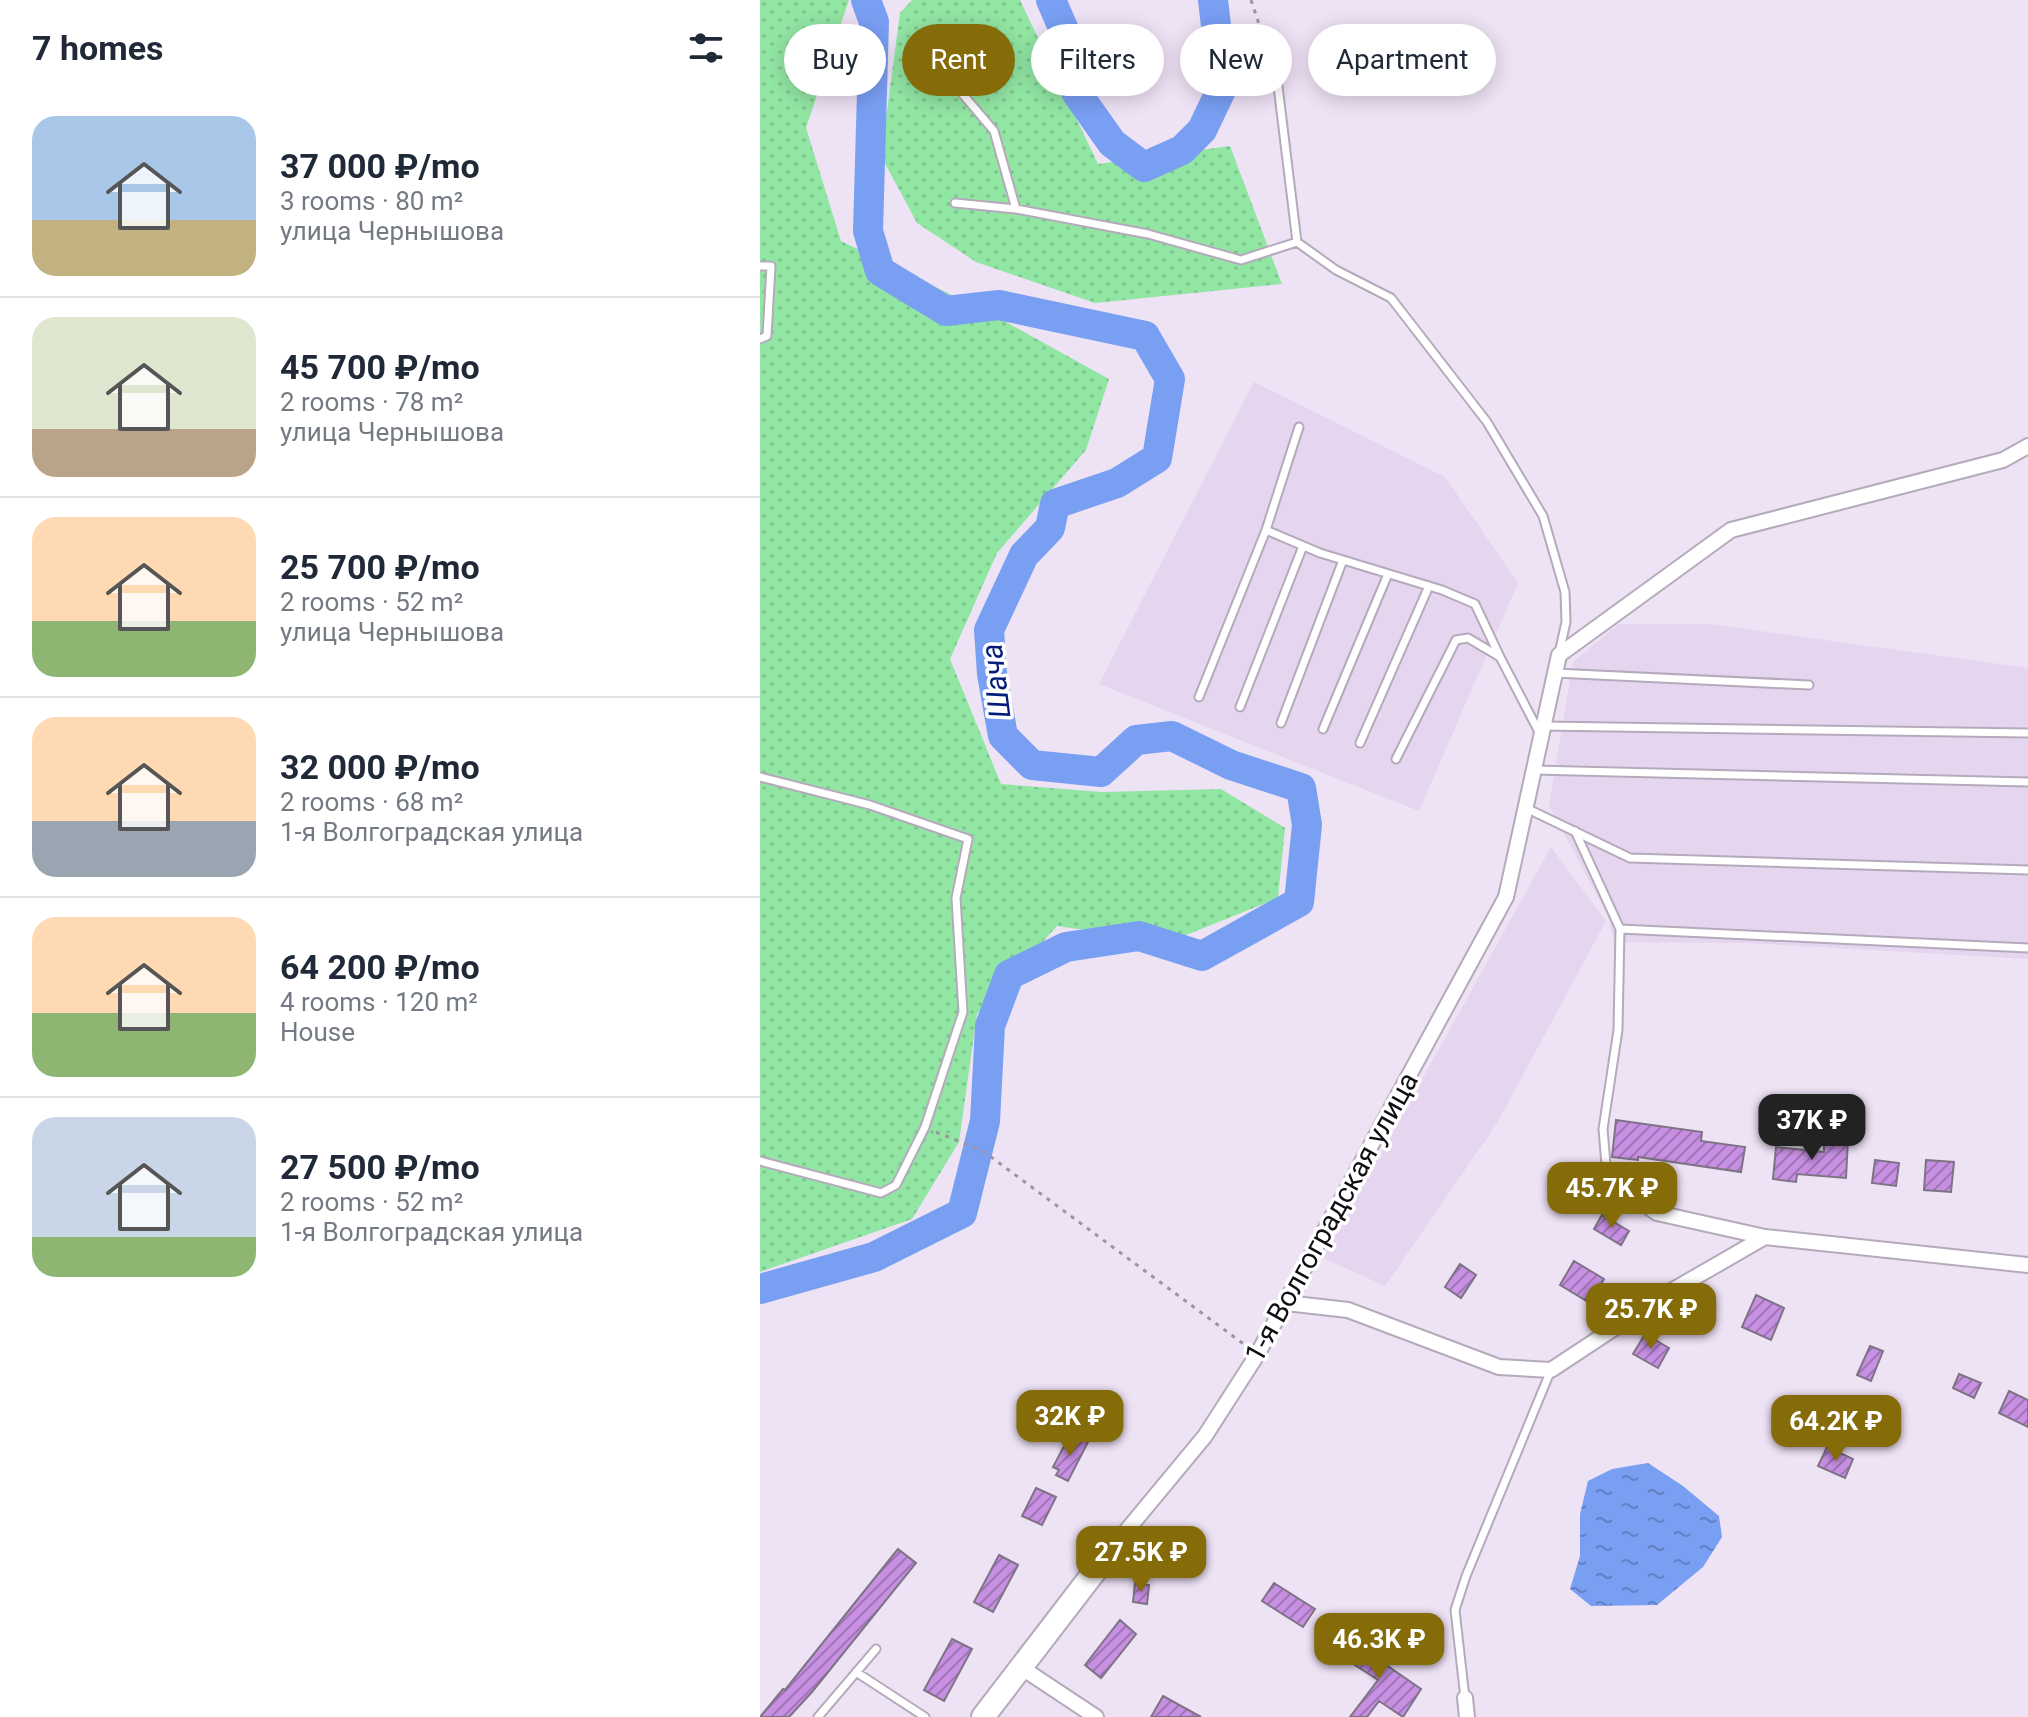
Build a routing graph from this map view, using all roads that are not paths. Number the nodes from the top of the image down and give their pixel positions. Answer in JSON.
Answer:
{"nodes":[{"id":1,"x":964,"y":96,"type":"edge"},
{"id":2,"x":1279,"y":96,"type":"edge"},
{"id":3,"x":955,"y":203,"type":"dead end"},
{"id":4,"x":1016,"y":209,"type":"junction"},
{"id":5,"x":1297,"y":242,"type":"junction"},
{"id":6,"x":760,"y":266,"type":"edge"},
{"id":7,"x":760,"y":339,"type":"edge"},
{"id":8,"x":1299,"y":427,"type":"dead end"},
{"id":9,"x":2028,"y":446,"type":"edge"},
{"id":10,"x":1266,"y":530,"type":"junction"},
{"id":11,"x":1303,"y":546,"type":"junction"},
{"id":12,"x":1343,"y":560,"type":"junction"},
{"id":13,"x":1388,"y":574,"type":"junction"},
{"id":14,"x":1429,"y":586,"type":"junction"},
{"id":15,"x":1559,"y":655,"type":"junction"},
{"id":16,"x":1500,"y":657,"type":"junction"},
{"id":17,"x":1555,"y":673,"type":"junction"},
{"id":18,"x":1809,"y":685,"type":"dead end"},
{"id":19,"x":1199,"y":697,"type":"dead end"},
{"id":20,"x":1240,"y":707,"type":"dead end"},
{"id":21,"x":1281,"y":723,"type":"dead end"},
{"id":22,"x":1323,"y":729,"type":"dead end"},
{"id":23,"x":1542,"y":731,"type":"junction"},
{"id":24,"x":2028,"y":733,"type":"edge"},
{"id":25,"x":1360,"y":743,"type":"dead end"},
{"id":26,"x":1396,"y":759,"type":"dead end"},
{"id":27,"x":1534,"y":770,"type":"junction"},
{"id":28,"x":760,"y":777,"type":"edge"},
{"id":29,"x":2028,"y":782,"type":"edge"},
{"id":30,"x":1526,"y":808,"type":"junction"},
{"id":31,"x":1575,"y":831,"type":"junction"},
{"id":32,"x":2028,"y":870,"type":"edge"},
{"id":33,"x":1620,"y":929,"type":"junction"},
{"id":34,"x":2028,"y":948,"type":"edge"},
{"id":35,"x":760,"y":1161,"type":"edge"},
{"id":36,"x":1607,"y":1176,"type":"joint"},
{"id":37,"x":1765,"y":1237,"type":"junction"},
{"id":38,"x":2028,"y":1265,"type":"edge"},
{"id":39,"x":1286,"y":1303,"type":"junction"},
{"id":40,"x":1551,"y":1370,"type":"junction"},
{"id":41,"x":1118,"y":1541,"type":"joint"},
{"id":42,"x":876,"y":1649,"type":"dead end"},
{"id":43,"x":1022,"y":1668,"type":"junction"},
{"id":44,"x":856,"y":1672,"type":"junction"},
{"id":45,"x":1465,"y":1698,"type":"joint"},
{"id":46,"x":818,"y":1717,"type":"edge"},
{"id":47,"x":925,"y":1717,"type":"edge"},
{"id":48,"x":983,"y":1717,"type":"edge"},
{"id":49,"x":1096,"y":1717,"type":"edge"},
{"id":50,"x":1467,"y":1717,"type":"edge"}],
"edges":[{"from":1,"to":4,"type":"lane"},
{"from":2,"to":5,"type":"lane"},
{"from":3,"to":4,"type":"lane"},
{"from":4,"to":5,"type":"lane"},
{"from":5,"to":15,"type":"lane"},
{"from":6,"to":7,"type":"lane"},
{"from":8,"to":10,"type":"lane"},
{"from":9,"to":15,"type":"street"},
{"from":10,"to":11,"type":"lane"},
{"from":10,"to":19,"type":"lane"},
{"from":11,"to":12,"type":"lane"},
{"from":11,"to":20,"type":"lane"},
{"from":12,"to":13,"type":"lane"},
{"from":12,"to":21,"type":"lane"},
{"from":13,"to":14,"type":"lane"},
{"from":13,"to":22,"type":"lane"},
{"from":14,"to":16,"type":"lane"},
{"from":14,"to":25,"type":"lane"},
{"from":15,"to":17,"type":"street","name":"1-я Волгоградская улица"},
{"from":16,"to":23,"type":"lane"},
{"from":16,"to":26,"type":"lane"},
{"from":17,"to":18,"type":"lane"},
{"from":17,"to":23,"type":"street","name":"1-я Волгоградская улица"},
{"from":23,"to":24,"type":"lane"},
{"from":23,"to":27,"type":"street","name":"1-я Волгоградская улица"},
{"from":27,"to":29,"type":"lane"},
{"from":27,"to":30,"type":"street","name":"1-я Волгоградская улица"},
{"from":28,"to":35,"type":"lane"},
{"from":30,"to":31,"type":"lane"},
{"from":30,"to":39,"type":"street","name":"1-я Волгоградская улица"},
{"from":31,"to":32,"type":"lane"},
{"from":31,"to":33,"type":"lane"},
{"from":33,"to":34,"type":"lane"},
{"from":33,"to":36,"type":"lane"},
{"from":36,"to":37,"type":"street"},
{"from":37,"to":38,"type":"street"},
{"from":37,"to":40,"type":"street"},
{"from":39,"to":40,"type":"street"},
{"from":39,"to":41,"type":"street","name":"1-я Волгоградская улица"},
{"from":40,"to":45,"type":"lane"},
{"from":41,"to":43,"type":"street","name":"1-я Волгоградская улица"},
{"from":42,"to":44,"type":"lane"},
{"from":43,"to":48,"type":"street","name":"1-я Волгоградская улица"},
{"from":43,"to":49,"type":"street"},
{"from":44,"to":46,"type":"lane"},
{"from":44,"to":47,"type":"lane"},
{"from":45,"to":50,"type":"street"}]}
